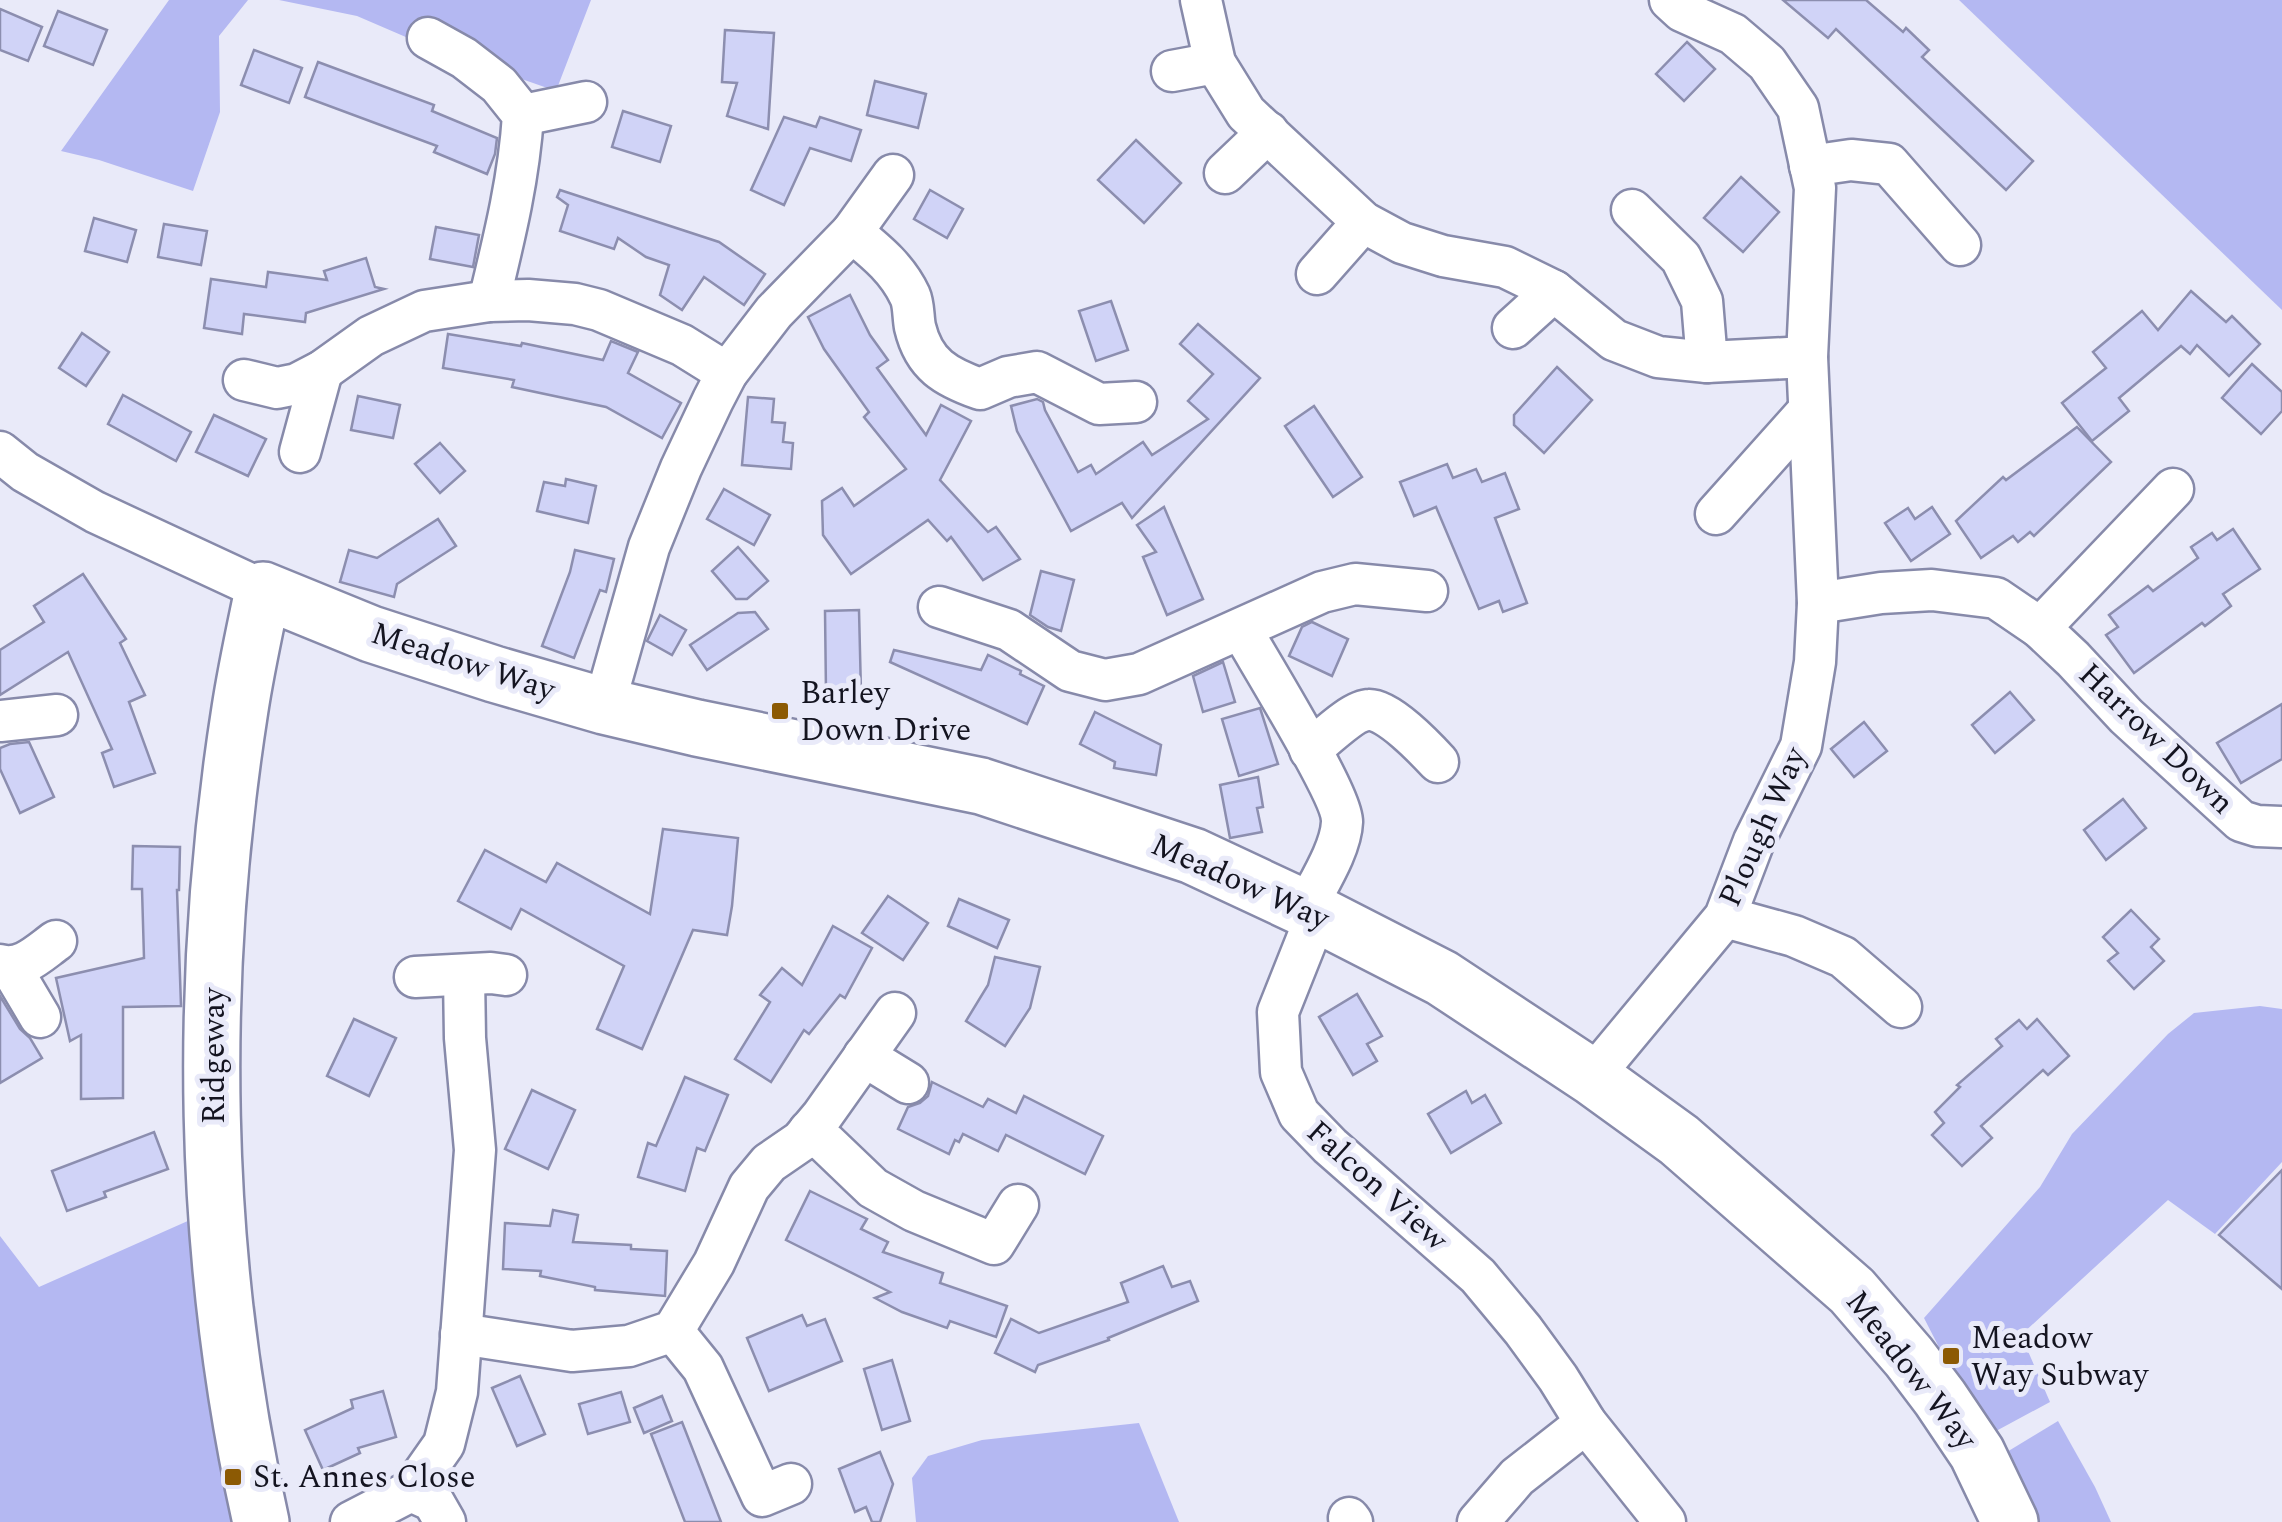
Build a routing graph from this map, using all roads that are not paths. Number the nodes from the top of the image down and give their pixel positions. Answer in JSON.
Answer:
{"nodes":[{"id":1,"x":1201,"y":0,"type":"edge"},
{"id":2,"x":1670,"y":0,"type":"edge"},
{"id":3,"x":428,"y":38,"type":"dead end"},
{"id":4,"x":1215,"y":63,"type":"junction"},
{"id":5,"x":1172,"y":71,"type":"dead end"},
{"id":6,"x":586,"y":102,"type":"dead end"},
{"id":7,"x":523,"y":115,"type":"junction"},
{"id":8,"x":1268,"y":132,"type":"junction"},
{"id":9,"x":1810,"y":166,"type":"junction"},
{"id":10,"x":1225,"y":174,"type":"dead end"},
{"id":11,"x":894,"y":175,"type":"dead end"},
{"id":12,"x":1632,"y":210,"type":"dead end"},
{"id":13,"x":1364,"y":222,"type":"junction"},
{"id":14,"x":852,"y":232,"type":"junction"},
{"id":15,"x":1960,"y":244,"type":"dead end"},
{"id":16,"x":1317,"y":274,"type":"dead end"},
{"id":17,"x":1554,"y":292,"type":"junction"},
{"id":18,"x":489,"y":301,"type":"junction"},
{"id":19,"x":1513,"y":328,"type":"dead end"},
{"id":20,"x":1807,"y":357,"type":"junction"},
{"id":21,"x":1707,"y":362,"type":"junction"},
{"id":22,"x":322,"y":371,"type":"junction"},
{"id":23,"x":727,"y":373,"type":"junction"},
{"id":24,"x":244,"y":380,"type":"dead end"},
{"id":25,"x":1136,"y":402,"type":"dead end"},
{"id":26,"x":1809,"y":410,"type":"junction"},
{"id":27,"x":0,"y":452,"type":"edge"},
{"id":28,"x":300,"y":452,"type":"dead end"},
{"id":29,"x":2174,"y":488,"type":"dead end"},
{"id":30,"x":1716,"y":514,"type":"dead end"},
{"id":31,"x":263,"y":590,"type":"junction"},
{"id":32,"x":1427,"y":591,"type":"dead end"},
{"id":33,"x":1818,"y":604,"type":"junction"},
{"id":34,"x":939,"y":607,"type":"dead end"},
{"id":35,"x":2040,"y":628,"type":"junction"},
{"id":36,"x":1241,"y":629,"type":"junction"},
{"id":37,"x":604,"y":706,"type":"junction"},
{"id":38,"x":57,"y":714,"type":"dead end"},
{"id":39,"x":0,"y":722,"type":"edge"},
{"id":40,"x":1310,"y":750,"type":"junction"},
{"id":41,"x":1438,"y":762,"type":"dead end"},
{"id":42,"x":2282,"y":827,"type":"edge"},
{"id":43,"x":1311,"y":911,"type":"junction"},
{"id":44,"x":1725,"y":917,"type":"junction"},
{"id":45,"x":56,"y":940,"type":"dead end"},
{"id":46,"x":6,"y":966,"type":"edge"},
{"id":47,"x":506,"y":975,"type":"dead end"},
{"id":48,"x":464,"y":976,"type":"junction"},
{"id":49,"x":414,"y":977,"type":"dead end"},
{"id":50,"x":1900,"y":1007,"type":"dead end"},
{"id":51,"x":895,"y":1013,"type":"dead end"},
{"id":52,"x":40,"y":1017,"type":"dead end"},
{"id":53,"x":864,"y":1056,"type":"junction"},
{"id":54,"x":1592,"y":1077,"type":"junction"},
{"id":55,"x":908,"y":1084,"type":"dead end"},
{"id":56,"x":809,"y":1131,"type":"junction"},
{"id":57,"x":1018,"y":1205,"type":"dead end"},
{"id":58,"x":673,"y":1331,"type":"junction"},
{"id":59,"x":461,"y":1334,"type":"junction"},
{"id":60,"x":1586,"y":1423,"type":"junction"},
{"id":61,"x":791,"y":1484,"type":"dead end"},
{"id":62,"x":411,"y":1492,"type":"junction"},
{"id":63,"x":262,"y":1522,"type":"edge"},
{"id":64,"x":351,"y":1522,"type":"edge"},
{"id":65,"x":445,"y":1522,"type":"edge"},
{"id":66,"x":1478,"y":1522,"type":"edge"},
{"id":67,"x":1665,"y":1522,"type":"edge"},
{"id":68,"x":2010,"y":1522,"type":"edge"}],
"edges":[{"from":1,"to":4,"type":"street"},
{"from":2,"to":9,"type":"street","name":"Plough Way"},
{"from":3,"to":7,"type":"street"},
{"from":4,"to":5,"type":"street"},
{"from":4,"to":8,"type":"street"},
{"from":6,"to":7,"type":"street"},
{"from":7,"to":18,"type":"street"},
{"from":8,"to":10,"type":"street"},
{"from":8,"to":13,"type":"street"},
{"from":9,"to":15,"type":"street"},
{"from":9,"to":20,"type":"street","name":"Plough Way"},
{"from":11,"to":14,"type":"street"},
{"from":12,"to":21,"type":"street"},
{"from":13,"to":16,"type":"street"},
{"from":13,"to":17,"type":"street"},
{"from":14,"to":23,"type":"street"},
{"from":14,"to":25,"type":"street"},
{"from":17,"to":19,"type":"street"},
{"from":17,"to":21,"type":"street"},
{"from":18,"to":22,"type":"street"},
{"from":18,"to":23,"type":"street"},
{"from":20,"to":21,"type":"street"},
{"from":20,"to":26,"type":"street","name":"Plough Way"},
{"from":22,"to":24,"type":"street"},
{"from":22,"to":28,"type":"street"},
{"from":23,"to":37,"type":"street"},
{"from":26,"to":30,"type":"street"},
{"from":26,"to":33,"type":"street","name":"Plough Way"},
{"from":27,"to":31,"type":"street"},
{"from":29,"to":35,"type":"street"},
{"from":31,"to":37,"type":"street","name":"Meadow Way"},
{"from":31,"to":63,"type":"street","name":"Ridgeway"},
{"from":32,"to":36,"type":"street"},
{"from":33,"to":35,"type":"street","name":"Harrow Down"},
{"from":33,"to":44,"type":"street","name":"Plough Way"},
{"from":34,"to":36,"type":"street"},
{"from":35,"to":42,"type":"street","name":"Harrow Down"},
{"from":36,"to":40,"type":"street","name":"Falcon View"},
{"from":37,"to":43,"type":"street","name":"Meadow Way"},
{"from":38,"to":39,"type":"street"},
{"from":40,"to":41,"type":"street"},
{"from":40,"to":43,"type":"street","name":"Falcon View"},
{"from":43,"to":54,"type":"street","name":"Meadow Way"},
{"from":43,"to":60,"type":"street","name":"Falcon View"},
{"from":44,"to":50,"type":"street"},
{"from":44,"to":54,"type":"street","name":"Plough Way"},
{"from":45,"to":46,"type":"street"},
{"from":46,"to":52,"type":"street"},
{"from":47,"to":48,"type":"street"},
{"from":48,"to":49,"type":"street"},
{"from":48,"to":59,"type":"street"},
{"from":51,"to":53,"type":"street"},
{"from":53,"to":55,"type":"street"},
{"from":53,"to":56,"type":"street"},
{"from":54,"to":68,"type":"street","name":"Meadow Way"},
{"from":56,"to":57,"type":"street"},
{"from":56,"to":58,"type":"street"},
{"from":58,"to":59,"type":"street"},
{"from":58,"to":61,"type":"street"},
{"from":59,"to":62,"type":"street"},
{"from":60,"to":66,"type":"street"},
{"from":60,"to":67,"type":"street","name":"Falcon View"},
{"from":62,"to":64,"type":"street"},
{"from":62,"to":65,"type":"street"}]}
